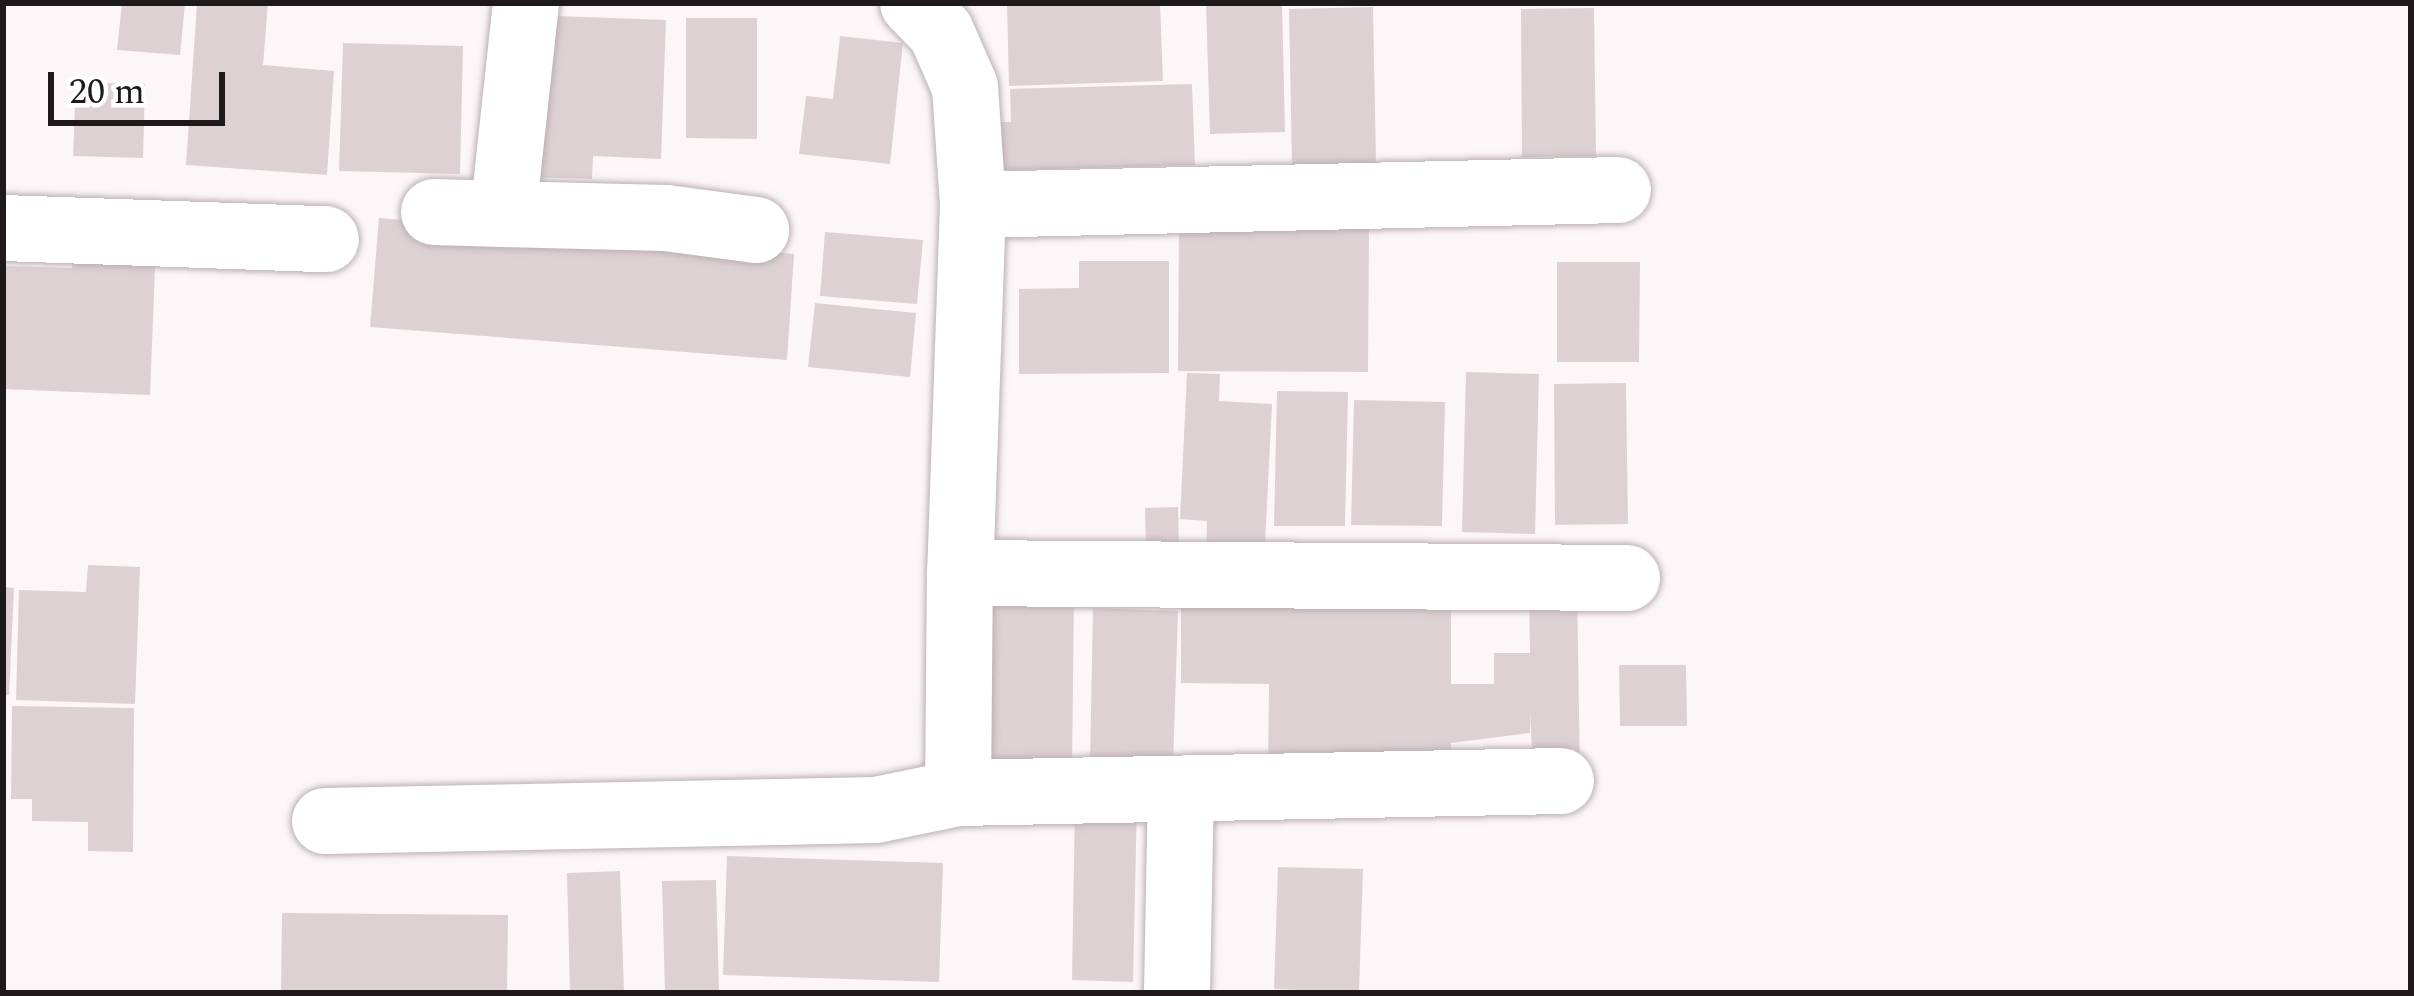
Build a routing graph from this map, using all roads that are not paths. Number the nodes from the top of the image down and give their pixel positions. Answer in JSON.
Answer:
{"nodes":[{"id":1,"x":526,"y":3,"type":"edge"},
{"id":2,"x":913,"y":3,"type":"edge"},
{"id":3,"x":1618,"y":190,"type":"dead end"},
{"id":4,"x":973,"y":205,"type":"junction"},
{"id":5,"x":434,"y":212,"type":"dead end"},
{"id":6,"x":503,"y":214,"type":"junction"},
{"id":7,"x":3,"y":228,"type":"edge"},
{"id":8,"x":756,"y":230,"type":"dead end"},
{"id":9,"x":326,"y":239,"type":"dead end"},
{"id":10,"x":960,"y":573,"type":"junction"},
{"id":11,"x":1627,"y":578,"type":"dead end"},
{"id":12,"x":1561,"y":781,"type":"dead end"},
{"id":13,"x":958,"y":793,"type":"junction"},
{"id":14,"x":1180,"y":793,"type":"junction"},
{"id":15,"x":325,"y":821,"type":"dead end"},
{"id":16,"x":1178,"y":993,"type":"edge"}],
"edges":[{"from":1,"to":6,"type":"street"},
{"from":2,"to":4,"type":"street"},
{"from":3,"to":4,"type":"street"},
{"from":4,"to":10,"type":"street"},
{"from":5,"to":6,"type":"street"},
{"from":6,"to":8,"type":"street"},
{"from":7,"to":9,"type":"street"},
{"from":10,"to":11,"type":"street"},
{"from":10,"to":13,"type":"street"},
{"from":12,"to":14,"type":"street"},
{"from":13,"to":14,"type":"street"},
{"from":13,"to":15,"type":"street"},
{"from":14,"to":16,"type":"street"}]}
